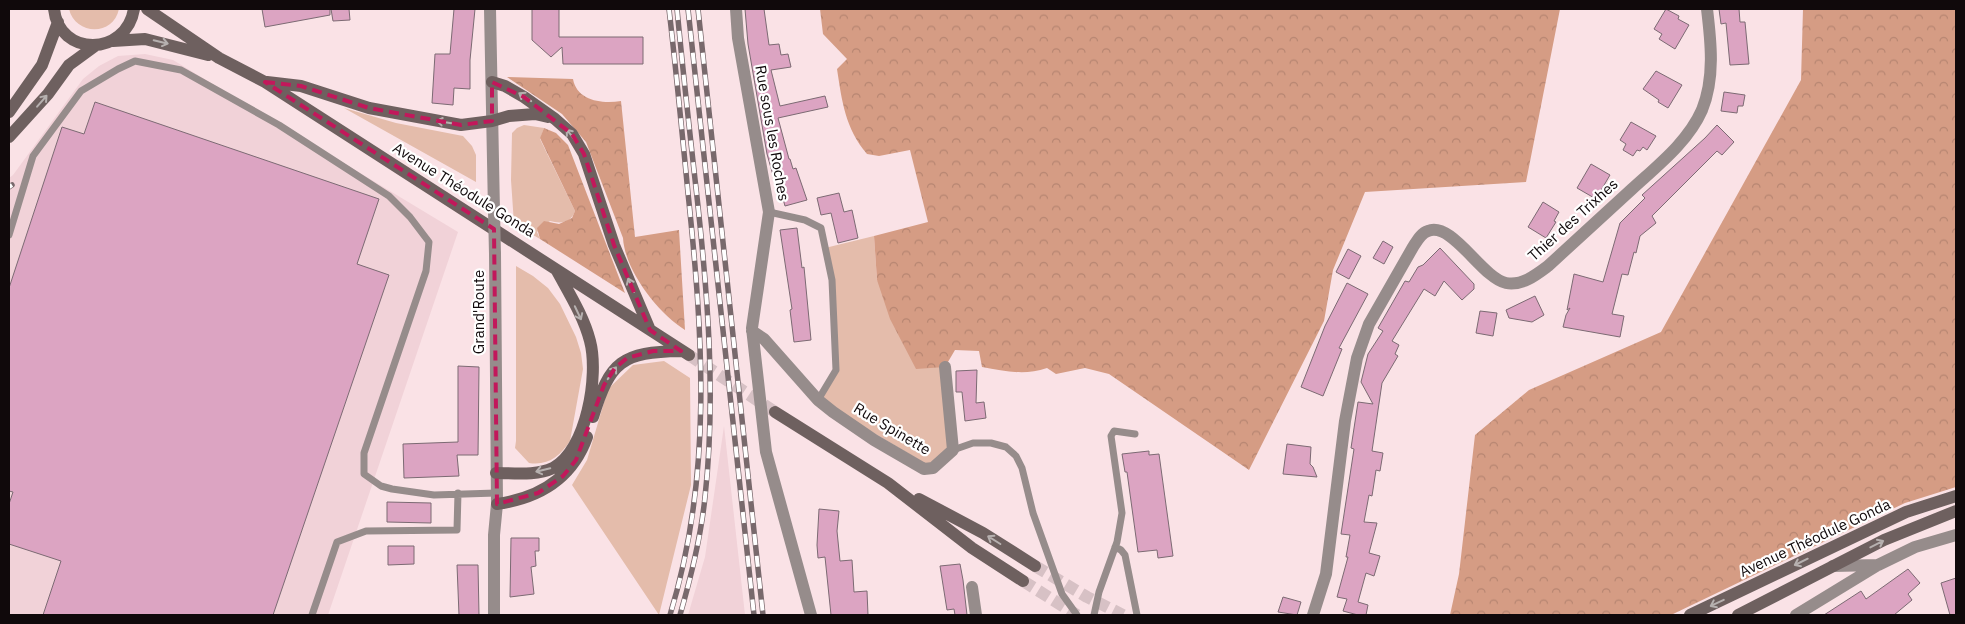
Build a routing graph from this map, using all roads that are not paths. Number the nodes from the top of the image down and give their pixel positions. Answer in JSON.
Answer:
{"nodes":[{"id":1,"x":54,"y":9,"type":"edge"},
{"id":2,"x":134,"y":9,"type":"edge"},
{"id":3,"x":147,"y":9,"type":"edge"},
{"id":4,"x":490,"y":9,"type":"edge"},
{"id":5,"x":736,"y":9,"type":"edge"},
{"id":6,"x":1707,"y":9,"type":"edge"},
{"id":7,"x":58,"y":22,"type":"junction"},
{"id":8,"x":113,"y":41,"type":"junction"},
{"id":9,"x":95,"y":46,"type":"junction"},
{"id":10,"x":219,"y":58,"type":"junction"},
{"id":11,"x":265,"y":82,"type":"junction"},
{"id":12,"x":492,"y":82,"type":"junction"},
{"id":13,"x":9,"y":112,"type":"edge"},
{"id":14,"x":555,"y":119,"type":"junction"},
{"id":15,"x":492,"y":121,"type":"junction"},
{"id":16,"x":9,"y":137,"type":"edge"},
{"id":17,"x":769,"y":212,"type":"junction"},
{"id":18,"x":9,"y":235,"type":"edge"},
{"id":19,"x":556,"y":269,"type":"junction"},
{"id":20,"x":650,"y":330,"type":"junction"},
{"id":21,"x":752,"y":331,"type":"junction"},
{"id":22,"x":945,"y":367,"type":"dead end"},
{"id":23,"x":818,"y":400,"type":"junction"},
{"id":24,"x":775,"y":412,"type":"tunnel mouth"},
{"id":25,"x":1135,"y":434,"type":"dead end"},
{"id":26,"x":953,"y":450,"type":"junction"},
{"id":27,"x":496,"y":473,"type":"junction"},
{"id":28,"x":888,"y":483,"type":"junction"},
{"id":29,"x":458,"y":494,"type":"junction"},
{"id":30,"x":1956,"y":496,"type":"edge"},
{"id":31,"x":497,"y":499,"type":"junction"},
{"id":32,"x":1956,"y":511,"type":"edge"},
{"id":33,"x":1956,"y":535,"type":"edge"},
{"id":34,"x":1115,"y":548,"type":"junction"},
{"id":35,"x":1878,"y":564,"type":"junction"},
{"id":36,"x":1035,"y":566,"type":"tunnel mouth"},
{"id":37,"x":1833,"y":566,"type":"junction"},
{"id":38,"x":1023,"y":581,"type":"tunnel mouth"},
{"id":39,"x":972,"y":586,"type":"dead end"},
{"id":40,"x":312,"y":615,"type":"edge"},
{"id":41,"x":494,"y":615,"type":"edge"},
{"id":42,"x":810,"y":615,"type":"edge"},
{"id":43,"x":976,"y":615,"type":"edge"},
{"id":44,"x":1077,"y":615,"type":"edge"},
{"id":45,"x":1094,"y":615,"type":"edge"},
{"id":46,"x":1137,"y":615,"type":"edge"},
{"id":47,"x":1313,"y":615,"type":"edge"},
{"id":48,"x":1690,"y":615,"type":"edge"},
{"id":49,"x":1738,"y":615,"type":"edge"},
{"id":50,"x":1796,"y":615,"type":"edge"}],
"edges":[{"from":1,"to":7,"type":"main road"},
{"from":2,"to":8,"type":"main road"},
{"from":3,"to":10,"type":"main road","name":"Avenue Théodule Gonda"},
{"from":4,"to":12,"type":"street","name":"Grand'Route"},
{"from":5,"to":17,"type":"street","name":"Rue sous les Roches"},
{"from":6,"to":47,"type":"street","name":"Thier des Trixhes"},
{"from":7,"to":9,"type":"main road"},
{"from":7,"to":13,"type":"main road"},
{"from":8,"to":9,"type":"main road","name":"Avenue Théodule Gonda"},
{"from":8,"to":10,"type":"main road","name":"Avenue Théodule Gonda","one_way":true},
{"from":16,"to":9,"type":"main road","one_way":true},
{"from":10,"to":11,"type":"main road","name":"Avenue Théodule Gonda"},
{"from":15,"to":11,"type":"main road","one_way":true},
{"from":11,"to":19,"type":"main road","name":"Avenue Théodule Gonda"},
{"from":14,"to":12,"type":"main road","one_way":true},
{"from":12,"to":15,"type":"street","name":"Grand'Route"},
{"from":14,"to":15,"type":"main road"},
{"from":20,"to":14,"type":"main road","one_way":true},
{"from":15,"to":27,"type":"street","name":"Grand'Route","bridge":true},
{"from":17,"to":21,"type":"street","name":"Rue sous les Roches"},
{"from":17,"to":23,"type":"lane"},
{"from":18,"to":29,"type":"lane"},
{"from":19,"to":20,"type":"main road","name":"Avenue Théodule Gonda"},
{"from":19,"to":27,"type":"main road","one_way":true},
{"from":31,"to":20,"type":"main road","name":"Avenue Théodule Gonda","one_way":true},
{"from":21,"to":23,"type":"street","name":"Rue Spinette"},
{"from":21,"to":42,"type":"street","name":"Rue sous les Roches"},
{"from":22,"to":26,"type":"street"},
{"from":23,"to":26,"type":"street","name":"Rue Spinette"},
{"from":24,"to":28,"type":"main road"},
{"from":25,"to":34,"type":"lane"},
{"from":26,"to":44,"type":"lane","name":"Rue Spinette"},
{"from":27,"to":31,"type":"street","name":"Grand'Route"},
{"from":36,"to":28,"type":"main road","one_way":true},
{"from":28,"to":38,"type":"main road"},
{"from":29,"to":31,"type":"lane"},
{"from":29,"to":40,"type":"lane"},
{"from":30,"to":48,"type":"main road","name":"Avenue Théodule Gonda","one_way":true},
{"from":31,"to":41,"type":"street","name":"Grand'Route"},
{"from":37,"to":32,"type":"main road","name":"Avenue Théodule Gonda","one_way":true},
{"from":33,"to":35,"type":"street"},
{"from":34,"to":45,"type":"lane"},
{"from":34,"to":46,"type":"lane"},
{"from":35,"to":37,"type":"street"},
{"from":35,"to":50,"type":"street"},
{"from":37,"to":49,"type":"main road","name":"Avenue Théodule Gonda"},
{"from":39,"to":43,"type":"street"}]}
